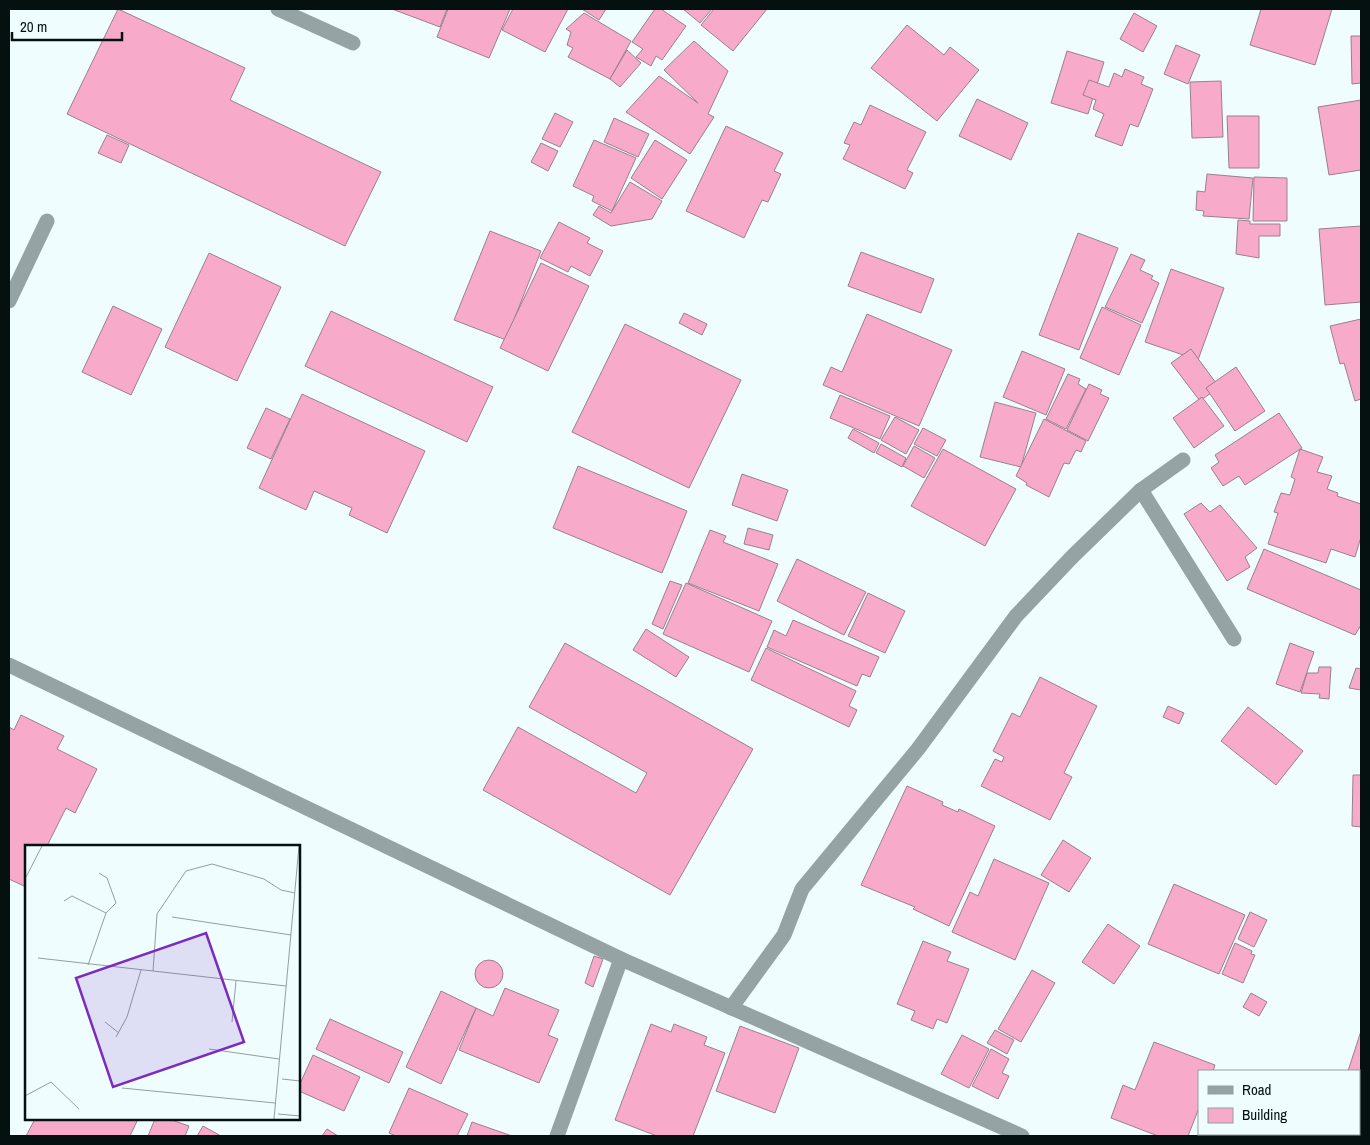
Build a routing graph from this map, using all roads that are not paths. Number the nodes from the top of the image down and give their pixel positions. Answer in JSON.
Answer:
{"nodes":[{"id":1,"x":278,"y":9,"type":"edge"},
{"id":2,"x":353,"y":43,"type":"dead end"},
{"id":3,"x":47,"y":221,"type":"dead end"},
{"id":4,"x":9,"y":301,"type":"edge"},
{"id":5,"x":1183,"y":460,"type":"dead end"},
{"id":6,"x":1141,"y":490,"type":"junction"},
{"id":7,"x":1234,"y":639,"type":"dead end"},
{"id":8,"x":9,"y":665,"type":"edge"},
{"id":9,"x":622,"y":959,"type":"junction"},
{"id":10,"x":731,"y":1008,"type":"junction"},
{"id":11,"x":557,"y":1136,"type":"edge"},
{"id":12,"x":1022,"y":1136,"type":"edge"}],
"edges":[{"from":1,"to":2,"type":"street"},
{"from":3,"to":4,"type":"street"},
{"from":5,"to":6,"type":"street"},
{"from":6,"to":7,"type":"street"},
{"from":6,"to":10,"type":"street"},
{"from":8,"to":9,"type":"street"},
{"from":9,"to":10,"type":"street"},
{"from":9,"to":11,"type":"street"},
{"from":10,"to":12,"type":"street"}]}
